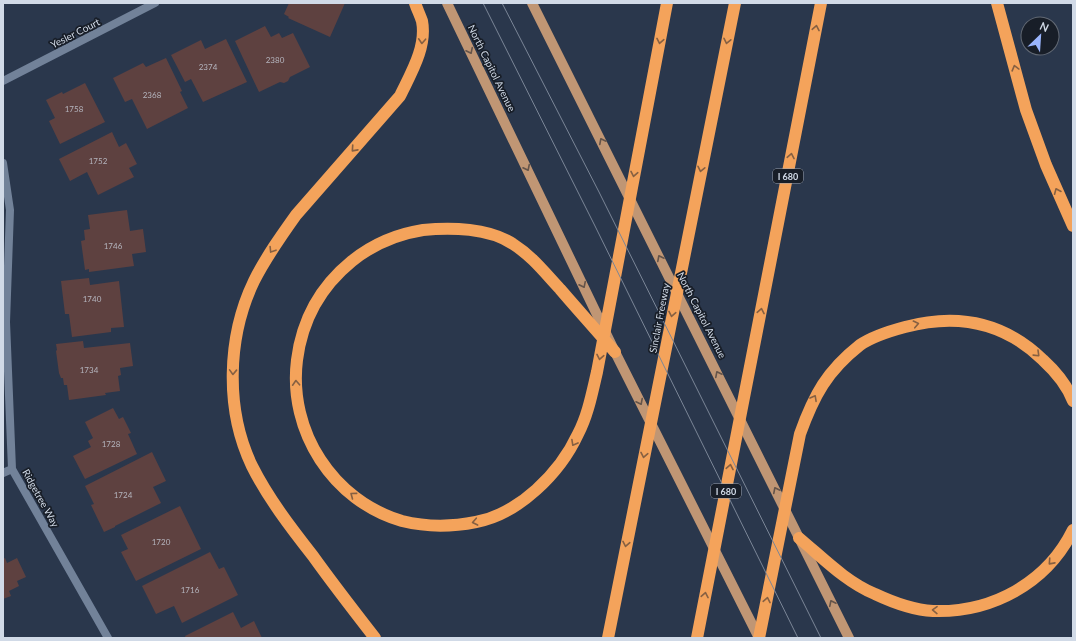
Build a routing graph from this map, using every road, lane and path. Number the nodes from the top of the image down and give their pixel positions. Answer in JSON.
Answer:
{"nodes":[{"id":1,"x":155,"y":3,"type":"edge"},
{"id":2,"x":416,"y":3,"type":"edge"},
{"id":3,"x":447,"y":3,"type":"edge"},
{"id":4,"x":532,"y":3,"type":"edge"},
{"id":5,"x":667,"y":3,"type":"edge"},
{"id":6,"x":735,"y":3,"type":"edge"},
{"id":7,"x":821,"y":3,"type":"edge"},
{"id":8,"x":997,"y":3,"type":"edge"},
{"id":9,"x":3,"y":81,"type":"edge"},
{"id":10,"x":3,"y":163,"type":"edge"},
{"id":11,"x":1073,"y":226,"type":"edge"},
{"id":12,"x":615,"y":352,"type":"junction"},
{"id":13,"x":1073,"y":401,"type":"edge"},
{"id":14,"x":12,"y":469,"type":"junction"},
{"id":15,"x":3,"y":474,"type":"edge"},
{"id":16,"x":1073,"y":530,"type":"edge"},
{"id":17,"x":799,"y":538,"type":"junction"},
{"id":18,"x":697,"y":636,"type":"edge"},
{"id":19,"x":108,"y":638,"type":"edge"},
{"id":20,"x":375,"y":638,"type":"edge"},
{"id":21,"x":608,"y":638,"type":"edge"},
{"id":22,"x":759,"y":638,"type":"edge"},
{"id":23,"x":849,"y":638,"type":"edge"}],
"edges":[{"from":1,"to":9,"type":"street","name":"Yesler Court"},
{"from":2,"to":20,"type":"highway","one_way":true},
{"from":3,"to":12,"type":"main road","name":"North Capitol Avenue","one_way":true},
{"from":17,"to":4,"type":"main road","name":"North Capitol Avenue","one_way":true},
{"from":5,"to":12,"type":"highway","one_way":true},
{"from":6,"to":21,"type":"highway","name":"Sinclair Freeway","one_way":true},
{"from":18,"to":7,"type":"highway","number":"I 680","one_way":true},
{"from":11,"to":8,"type":"highway","one_way":true},
{"from":10,"to":14,"type":"street","name":"Ridgetree Way"},
{"from":12,"to":22,"type":"main road","name":"North Capitol Avenue","one_way":true},
{"from":22,"to":13,"type":"highway","one_way":true},
{"from":14,"to":15,"type":"street"},
{"from":14,"to":19,"type":"street","name":"Ridgetree Way"},
{"from":16,"to":17,"type":"highway","one_way":true},
{"from":23,"to":17,"type":"main road","name":"North Capitol Avenue","one_way":true}]}
